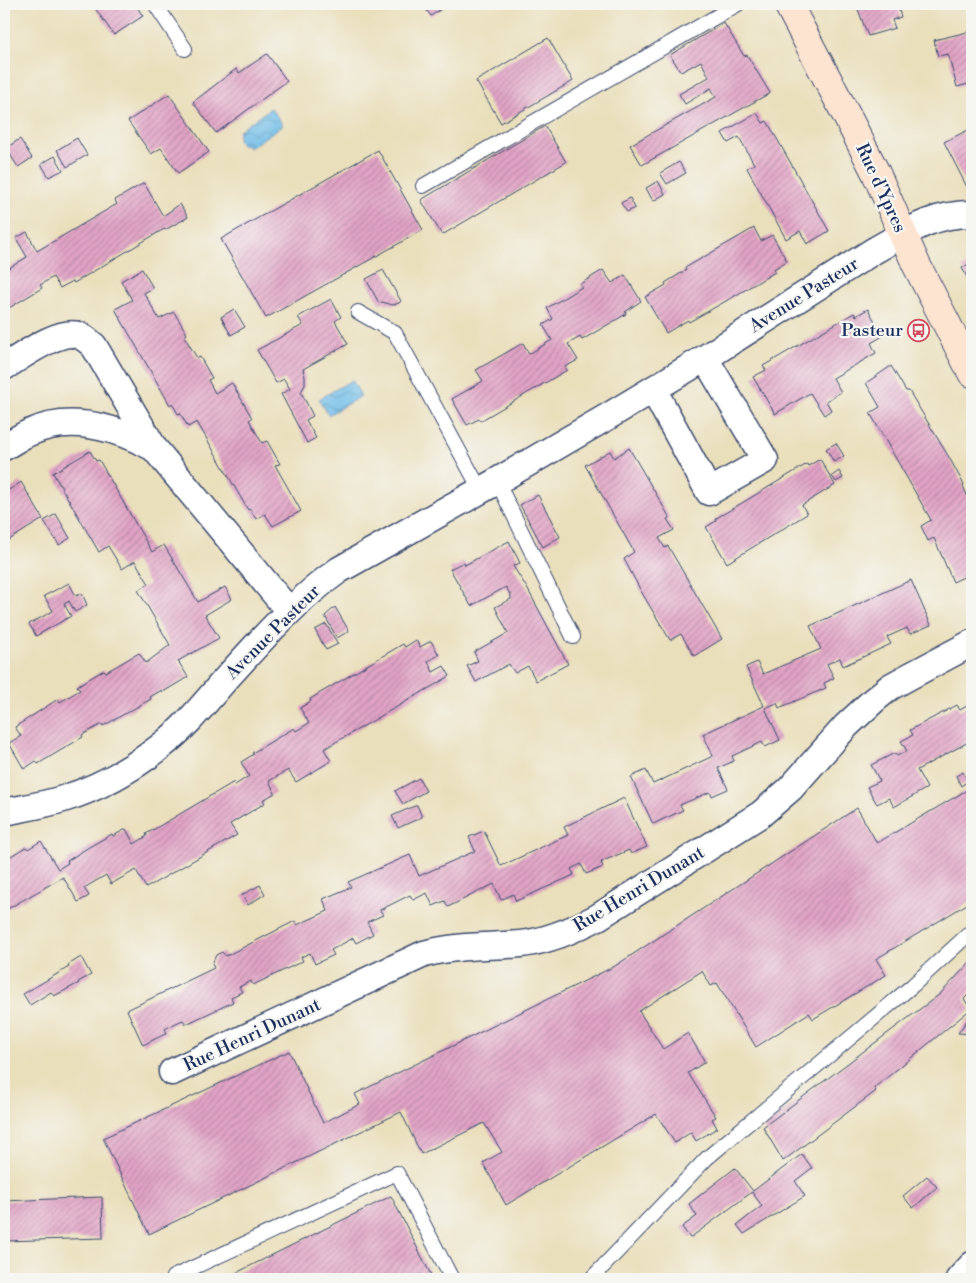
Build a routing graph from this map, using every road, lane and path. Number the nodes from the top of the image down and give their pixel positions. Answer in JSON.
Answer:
{"nodes":[{"id":1,"x":155,"y":4,"type":"edge"},
{"id":2,"x":738,"y":4,"type":"edge"},
{"id":3,"x":788,"y":4,"type":"edge"},
{"id":4,"x":185,"y":49,"type":"dead end"},
{"id":5,"x":423,"y":186,"type":"dead end"},
{"id":6,"x":972,"y":214,"type":"edge"},
{"id":7,"x":903,"y":234,"type":"junction"},
{"id":8,"x":358,"y":312,"type":"dead end"},
{"id":9,"x":705,"y":358,"type":"junction"},
{"id":10,"x":4,"y":368,"type":"edge"},
{"id":11,"x":972,"y":373,"type":"edge"},
{"id":12,"x":654,"y":389,"type":"junction"},
{"id":13,"x":4,"y":447,"type":"edge"},
{"id":14,"x":154,"y":448,"type":"junction"},
{"id":15,"x":489,"y":486,"type":"junction"},
{"id":16,"x":289,"y":611,"type":"junction"},
{"id":17,"x":574,"y":637,"type":"dead end"},
{"id":18,"x":972,"y":643,"type":"edge"},
{"id":19,"x":4,"y":812,"type":"edge"},
{"id":20,"x":972,"y":931,"type":"edge"},
{"id":21,"x":172,"y":1072,"type":"dead end"},
{"id":22,"x":972,"y":1265,"type":"edge"},
{"id":23,"x":173,"y":1277,"type":"dead end"},
{"id":24,"x":452,"y":1279,"type":"edge"},
{"id":25,"x":591,"y":1279,"type":"edge"},
{"id":26,"x":959,"y":1279,"type":"edge"}],
"edges":[{"from":1,"to":4,"type":"lane"},
{"from":2,"to":5,"type":"lane"},
{"from":3,"to":7,"type":"main road","name":"Rue d'Ypres"},
{"from":6,"to":7,"type":"street","name":"Avenue Pasteur"},
{"from":7,"to":9,"type":"street","name":"Avenue Pasteur"},
{"from":7,"to":11,"type":"main road","name":"Rue d'Ypres"},
{"from":8,"to":15,"type":"lane"},
{"from":9,"to":12,"type":"street","name":"Avenue Pasteur"},
{"from":9,"to":12,"type":"street"},
{"from":10,"to":14,"type":"street"},
{"from":12,"to":15,"type":"street","name":"Avenue Pasteur"},
{"from":13,"to":14,"type":"street"},
{"from":14,"to":16,"type":"street"},
{"from":15,"to":16,"type":"street","name":"Avenue Pasteur"},
{"from":15,"to":17,"type":"lane"},
{"from":16,"to":19,"type":"street","name":"Avenue Pasteur"},
{"from":18,"to":21,"type":"street","name":"Rue Henri Dunant"},
{"from":20,"to":25,"type":"lane"},
{"from":22,"to":26,"type":"street"},
{"from":23,"to":24,"type":"lane"}]}
